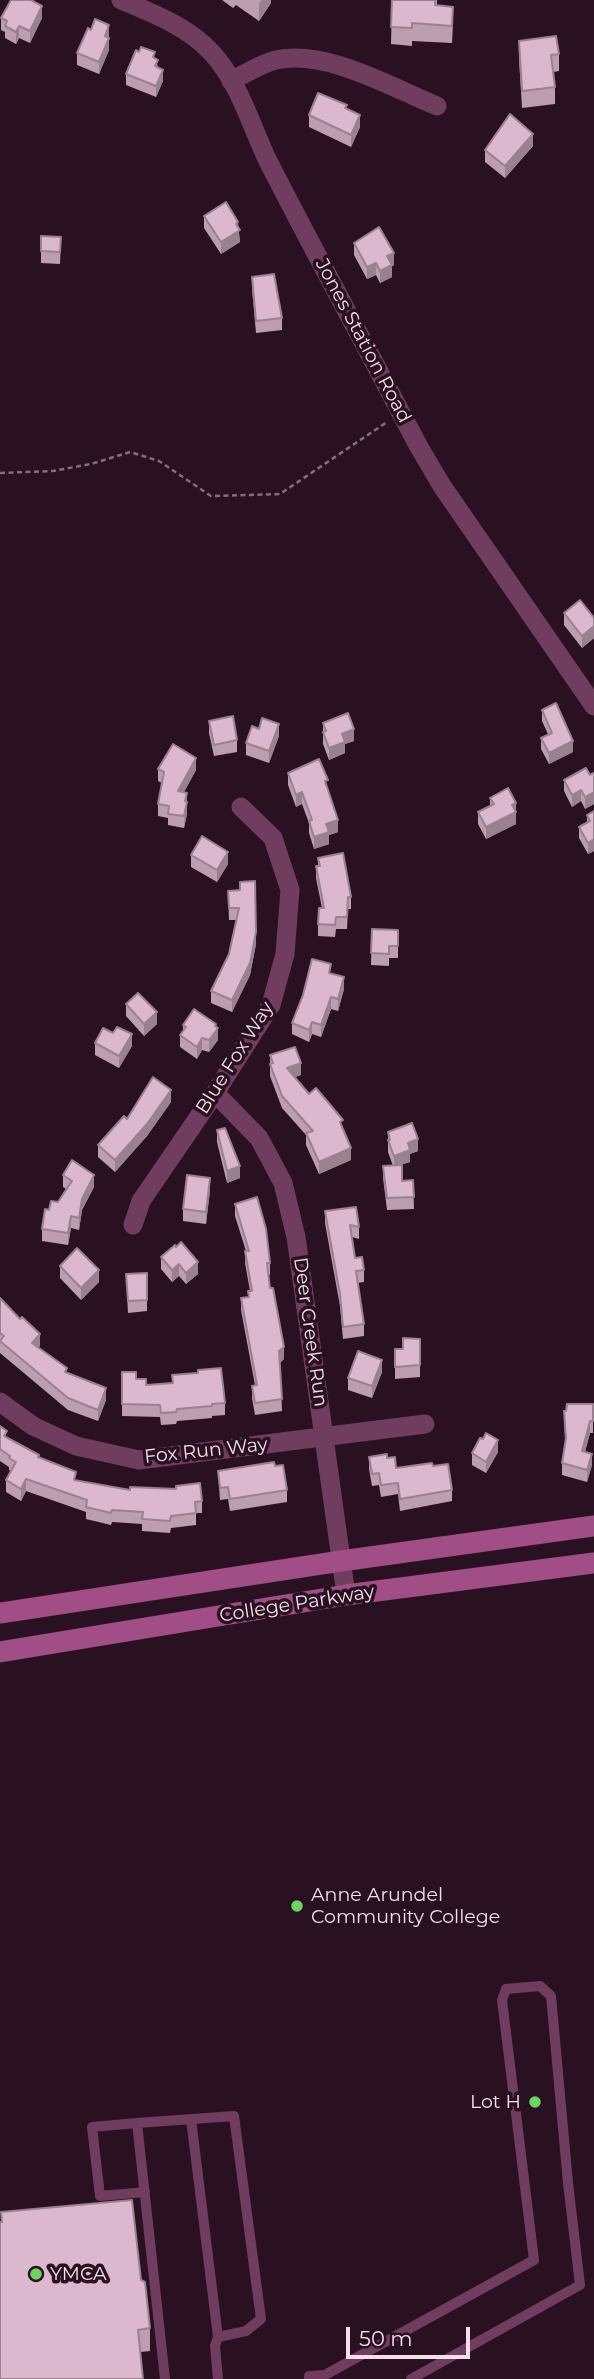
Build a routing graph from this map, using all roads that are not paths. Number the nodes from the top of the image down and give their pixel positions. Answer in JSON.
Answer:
{"nodes":[{"id":1,"x":121,"y":0,"type":"edge"},
{"id":2,"x":231,"y":81,"type":"junction"},
{"id":3,"x":437,"y":106,"type":"dead end"},
{"id":4,"x":594,"y":706,"type":"edge"},
{"id":5,"x":241,"y":807,"type":"dead end"},
{"id":6,"x":215,"y":1093,"type":"junction"},
{"id":7,"x":133,"y":1225,"type":"dead end"},
{"id":8,"x":0,"y":1402,"type":"edge"},
{"id":9,"x":425,"y":1424,"type":"dead end"},
{"id":10,"x":325,"y":1439,"type":"junction"},
{"id":11,"x":594,"y":1526,"type":"edge"},
{"id":12,"x":341,"y":1560,"type":"junction"},
{"id":13,"x":594,"y":1563,"type":"edge"},
{"id":14,"x":346,"y":1595,"type":"junction"},
{"id":15,"x":0,"y":1614,"type":"edge"},
{"id":16,"x":0,"y":1652,"type":"edge"},
{"id":17,"x":191,"y":2119,"type":"junction"},
{"id":18,"x":138,"y":2123,"type":"junction"},
{"id":19,"x":145,"y":2192,"type":"junction"},
{"id":20,"x":218,"y":2337,"type":"junction"},
{"id":21,"x":165,"y":2379,"type":"edge"},
{"id":22,"x":218,"y":2379,"type":"edge"},
{"id":23,"x":309,"y":2379,"type":"edge"},
{"id":24,"x":411,"y":2379,"type":"edge"}],
"edges":[{"from":1,"to":2,"type":"street","name":"Jones Station Road"},
{"from":2,"to":3,"type":"street"},
{"from":2,"to":4,"type":"street","name":"Jones Station Road"},
{"from":5,"to":6,"type":"street","name":"Blue Fox Way"},
{"from":6,"to":7,"type":"street","name":"Blue Fox Way"},
{"from":6,"to":10,"type":"street","name":"Deer Creek Run"},
{"from":8,"to":10,"type":"street","name":"Fox Run Way"},
{"from":9,"to":10,"type":"street","name":"Fox Run Way"},
{"from":10,"to":12,"type":"street","name":"Deer Creek Run"},
{"from":11,"to":12,"type":"main road","name":"College Parkway"},
{"from":12,"to":14,"type":"street","name":"Deer Creek Run"},
{"from":12,"to":15,"type":"main road","name":"College Parkway"},
{"from":13,"to":14,"type":"main road","name":"College Parkway"},
{"from":14,"to":16,"type":"main road","name":"College Parkway"},
{"from":17,"to":18,"type":"lane"},
{"from":17,"to":20,"type":"lane"},
{"from":17,"to":20,"type":"lane"},
{"from":18,"to":19,"type":"lane"},
{"from":18,"to":19,"type":"lane"},
{"from":19,"to":21,"type":"lane"},
{"from":20,"to":22,"type":"lane"},
{"from":23,"to":24,"type":"lane"}]}
